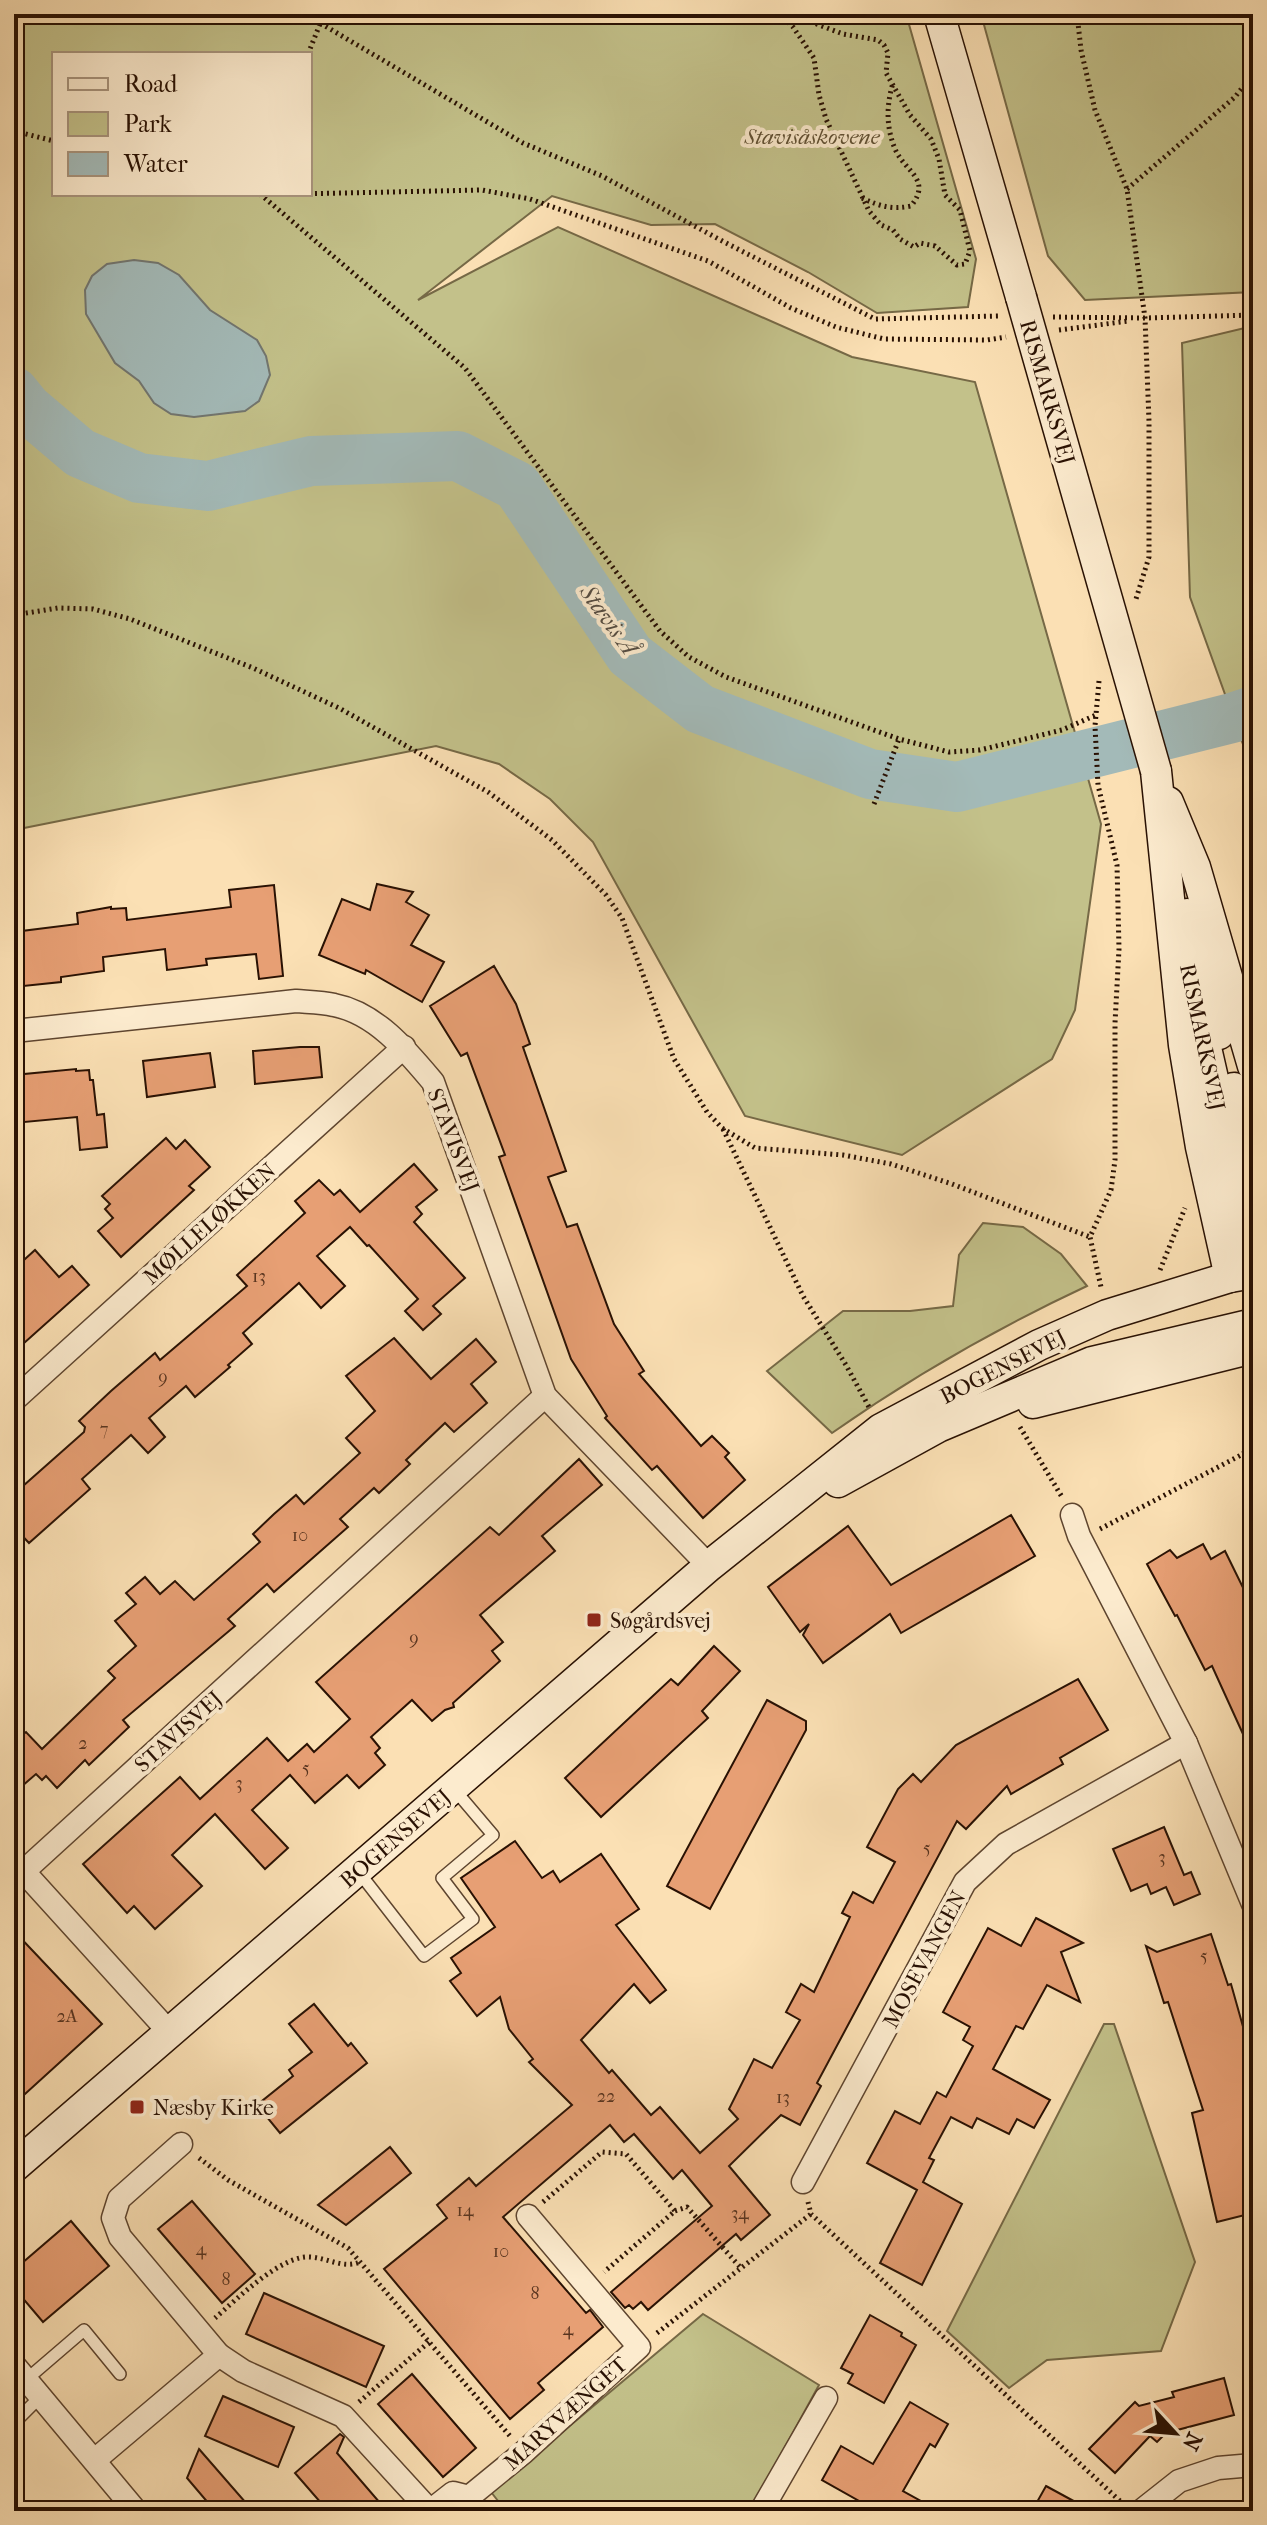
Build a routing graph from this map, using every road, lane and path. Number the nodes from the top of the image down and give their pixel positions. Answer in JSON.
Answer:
{"nodes":[{"id":1,"x":292,"y":14,"type":"edge"},
{"id":2,"x":324,"y":14,"type":"edge"},
{"id":3,"x":705,"y":14,"type":"edge"},
{"id":4,"x":717,"y":14,"type":"edge"},
{"id":5,"x":779,"y":14,"type":"edge"},
{"id":6,"x":790,"y":14,"type":"edge"},
{"id":7,"x":939,"y":14,"type":"edge"},
{"id":8,"x":1077,"y":14,"type":"edge"},
{"id":9,"x":320,"y":23,"type":"junction"},
{"id":10,"x":309,"y":52,"type":"edge"},
{"id":11,"x":1253,"y":74,"type":"edge"},
{"id":12,"x":893,"y":82,"type":"junction"},
{"id":13,"x":14,"y":131,"type":"edge"},
{"id":14,"x":52,"y":140,"type":"edge"},
{"id":15,"x":1127,"y":189,"type":"junction"},
{"id":16,"x":312,"y":194,"type":"edge"},
{"id":17,"x":262,"y":196,"type":"edge"},
{"id":18,"x":862,"y":198,"type":"junction"},
{"id":19,"x":1013,"y":306,"type":"junction"},
{"id":20,"x":1253,"y":315,"type":"edge"},
{"id":21,"x":1051,"y":317,"type":"dead end"},
{"id":22,"x":1145,"y":318,"type":"junction"},
{"id":23,"x":1051,"y":331,"type":"dead end"},
{"id":24,"x":1019,"y":336,"type":"dead end"},
{"id":25,"x":1131,"y":610,"type":"dead end"},
{"id":26,"x":14,"y":615,"type":"edge"},
{"id":27,"x":1106,"y":667,"type":"dead end"},
{"id":28,"x":1096,"y":714,"type":"junction"},
{"id":29,"x":899,"y":739,"type":"junction"},
{"id":30,"x":1156,"y":771,"type":"junction"},
{"id":31,"x":874,"y":804,"type":"dead end"},
{"id":32,"x":14,"y":1031,"type":"edge"},
{"id":33,"x":404,"y":1047,"type":"junction"},
{"id":34,"x":1253,"y":1066,"type":"edge"},
{"id":35,"x":722,"y":1128,"type":"junction"},
{"id":36,"x":1253,"y":1156,"type":"edge"},
{"id":37,"x":1204,"y":1159,"type":"junction"},
{"id":38,"x":1090,"y":1237,"type":"junction"},
{"id":39,"x":1253,"y":1253,"type":"edge"},
{"id":40,"x":1245,"y":1281,"type":"edge"},
{"id":41,"x":1147,"y":1303,"type":"junction"},
{"id":42,"x":1107,"y":1315,"type":"junction"},
{"id":43,"x":1253,"y":1324,"type":"edge"},
{"id":44,"x":1253,"y":1348,"type":"edge"},
{"id":45,"x":545,"y":1396,"type":"junction"},
{"id":46,"x":14,"y":1400,"type":"edge"},
{"id":47,"x":1015,"y":1418,"type":"dead end"},
{"id":48,"x":938,"y":1427,"type":"junction"},
{"id":49,"x":881,"y":1429,"type":"junction"},
{"id":50,"x":1253,"y":1440,"type":"edge"},
{"id":51,"x":779,"y":1512,"type":"junction"},
{"id":52,"x":1076,"y":1526,"type":"junction"},
{"id":53,"x":709,"y":1566,"type":"junction"},
{"id":54,"x":1186,"y":1743,"type":"junction"},
{"id":55,"x":453,"y":1788,"type":"junction"},
{"id":56,"x":19,"y":1866,"type":"edge"},
{"id":57,"x":358,"y":1870,"type":"junction"},
{"id":58,"x":1253,"y":1904,"type":"edge"},
{"id":59,"x":170,"y":2033,"type":"junction"},
{"id":60,"x":181,"y":2144,"type":"joint"},
{"id":61,"x":14,"y":2167,"type":"edge"},
{"id":62,"x":803,"y":2182,"type":"joint"},
{"id":63,"x":675,"y":2211,"type":"junction"},
{"id":64,"x":811,"y":2214,"type":"junction"},
{"id":65,"x":528,"y":2216,"type":"joint"},
{"id":66,"x":360,"y":2262,"type":"junction"},
{"id":67,"x":740,"y":2267,"type":"junction"},
{"id":68,"x":588,"y":2286,"type":"junction"},
{"id":69,"x":199,"y":2332,"type":"junction"},
{"id":70,"x":429,"y":2342,"type":"junction"},
{"id":71,"x":639,"y":2347,"type":"junction"},
{"id":72,"x":219,"y":2355,"type":"junction"},
{"id":73,"x":120,"y":2374,"type":"dead end"},
{"id":74,"x":27,"y":2380,"type":"edge"},
{"id":75,"x":826,"y":2398,"type":"dead end"},
{"id":76,"x":343,"y":2416,"type":"junction"},
{"id":77,"x":14,"y":2423,"type":"edge"},
{"id":78,"x":524,"y":2452,"type":"junction"},
{"id":79,"x":96,"y":2459,"type":"junction"},
{"id":80,"x":1253,"y":2465,"type":"edge"},
{"id":81,"x":476,"y":2504,"type":"edge"},
{"id":82,"x":136,"y":2511,"type":"edge"},
{"id":83,"x":430,"y":2511,"type":"edge"},
{"id":84,"x":761,"y":2511,"type":"edge"},
{"id":85,"x":1131,"y":2511,"type":"edge"},
{"id":86,"x":1141,"y":2511,"type":"edge"}],
"edges":[{"from":1,"to":9,"type":"path"},
{"from":2,"to":9,"type":"path"},
{"from":3,"to":4,"type":"path"},
{"from":5,"to":18,"type":"path"},
{"from":6,"to":12,"type":"path"},
{"from":7,"to":19,"type":"main road","name":"RISMARKSVEJ"},
{"from":8,"to":15,"type":"path"},
{"from":9,"to":10,"type":"path"},
{"from":9,"to":19,"type":"path"},
{"from":11,"to":15,"type":"path"},
{"from":12,"to":18,"type":"path"},
{"from":12,"to":18,"type":"path"},
{"from":13,"to":14,"type":"path"},
{"from":15,"to":22,"type":"path"},
{"from":16,"to":24,"type":"path"},
{"from":17,"to":29,"type":"path"},
{"from":19,"to":30,"type":"main road","name":"RISMARKSVEJ","bridge":true},
{"from":20,"to":22,"type":"path"},
{"from":21,"to":22,"type":"path"},
{"from":22,"to":23,"type":"path"},
{"from":22,"to":25,"type":"path"},
{"from":26,"to":35,"type":"path"},
{"from":27,"to":28,"type":"path"},
{"from":28,"to":29,"type":"path"},
{"from":28,"to":38,"type":"path"},
{"from":29,"to":31,"type":"path"},
{"from":30,"to":34,"type":"main road","name":"RISMARKSVEJ"},
{"from":30,"to":36,"type":"main road"},
{"from":30,"to":37,"type":"main road"},
{"from":30,"to":39,"type":"main road","name":"RISMARKSVEJ"},
{"from":32,"to":33,"type":"street","name":"STAVISVEJ"},
{"from":33,"to":45,"type":"street","name":"STAVISVEJ"},
{"from":33,"to":46,"type":"street","name":"MØLLELØKKEN"},
{"from":35,"to":38,"type":"path"},
{"from":35,"to":49,"type":"path"},
{"from":37,"to":40,"type":"main road"},
{"from":37,"to":41,"type":"path"},
{"from":38,"to":42,"type":"path"},
{"from":40,"to":41,"type":"main road","name":"BOGENSEVEJ"},
{"from":40,"to":48,"type":"main road"},
{"from":41,"to":42,"type":"main road","name":"BOGENSEVEJ"},
{"from":42,"to":49,"type":"main road","name":"BOGENSEVEJ"},
{"from":43,"to":48,"type":"main road","name":"BOGENSEVEJ"},
{"from":44,"to":48,"type":"main road"},
{"from":45,"to":53,"type":"street","name":"STAVISVEJ"},
{"from":45,"to":56,"type":"street","name":"STAVISVEJ"},
{"from":47,"to":52,"type":"path"},
{"from":48,"to":51,"type":"main road","name":"BOGENSEVEJ"},
{"from":49,"to":51,"type":"main road","name":"BOGENSEVEJ"},
{"from":50,"to":52,"type":"path"},
{"from":51,"to":53,"type":"main road","name":"BOGENSEVEJ"},
{"from":52,"to":54,"type":"street"},
{"from":53,"to":55,"type":"main road","name":"BOGENSEVEJ"},
{"from":54,"to":58,"type":"street"},
{"from":54,"to":62,"type":"street","name":"MOSEVANGEN"},
{"from":55,"to":57,"type":"main road","name":"BOGENSEVEJ"},
{"from":55,"to":57,"type":"lane"},
{"from":56,"to":59,"type":"street"},
{"from":57,"to":59,"type":"main road","name":"BOGENSEVEJ"},
{"from":59,"to":61,"type":"main road","name":"BOGENSEVEJ"},
{"from":60,"to":66,"type":"path"},
{"from":60,"to":69,"type":"street"},
{"from":62,"to":64,"type":"path"},
{"from":63,"to":65,"type":"path"},
{"from":63,"to":67,"type":"path"},
{"from":63,"to":68,"type":"path"},
{"from":64,"to":67,"type":"path"},
{"from":64,"to":85,"type":"path"},
{"from":65,"to":68,"type":"street","name":"MARYVÆNGET"},
{"from":66,"to":69,"type":"path"},
{"from":66,"to":70,"type":"path"},
{"from":67,"to":71,"type":"path"},
{"from":68,"to":71,"type":"street","name":"MARYVÆNGET"},
{"from":69,"to":72,"type":"street"},
{"from":70,"to":76,"type":"path"},
{"from":70,"to":78,"type":"path"},
{"from":71,"to":78,"type":"street","name":"MARYVÆNGET"},
{"from":72,"to":76,"type":"street"},
{"from":72,"to":79,"type":"street"},
{"from":73,"to":74,"type":"lane"},
{"from":74,"to":77,"type":"lane"},
{"from":74,"to":79,"type":"street"},
{"from":75,"to":84,"type":"street"},
{"from":76,"to":83,"type":"street"},
{"from":78,"to":81,"type":"street","name":"MARYVÆNGET"},
{"from":79,"to":82,"type":"street"},
{"from":80,"to":86,"type":"street"},
{"from":81,"to":83,"type":"street","name":"MARYVÆNGET"}]}
